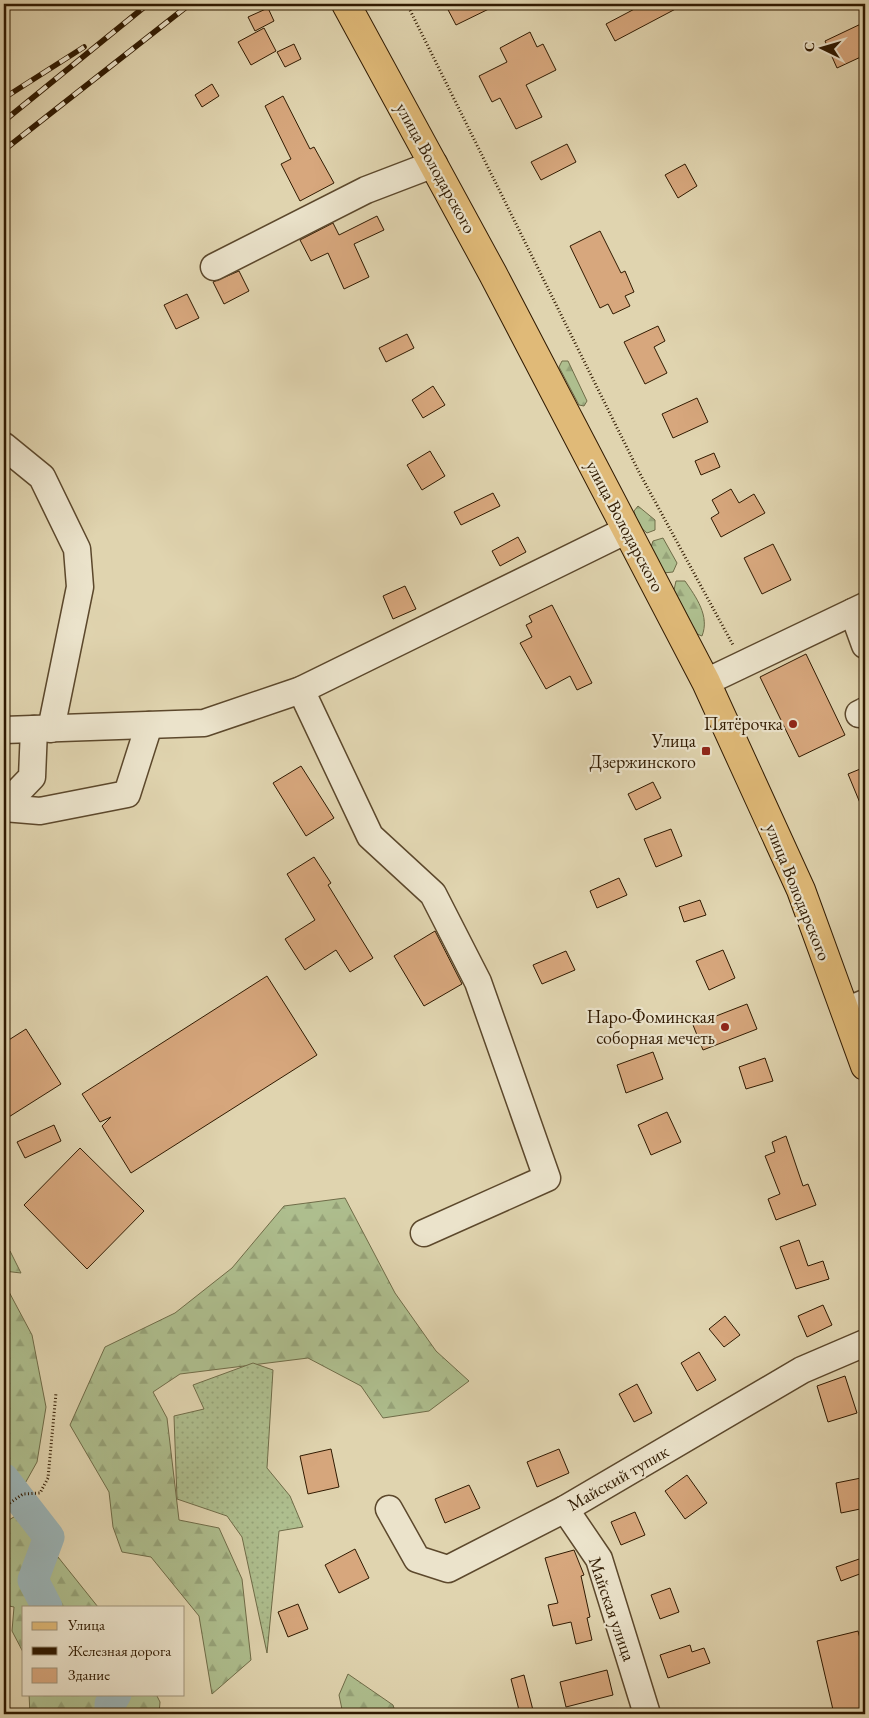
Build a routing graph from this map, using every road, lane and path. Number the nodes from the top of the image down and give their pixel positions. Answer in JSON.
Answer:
{"nodes":[{"id":1,"x":346,"y":4,"type":"edge"},
{"id":2,"x":407,"y":4,"type":"edge"},
{"id":3,"x":434,"y":164,"type":"junction"},
{"id":4,"x":214,"y":267,"type":"dead end"},
{"id":5,"x":4,"y":446,"type":"edge"},
{"id":6,"x":627,"y":530,"type":"junction"},
{"id":7,"x":859,"y":609,"type":"edge"},
{"id":8,"x":865,"y":645,"type":"edge"},
{"id":9,"x":743,"y":663,"type":"junction"},
{"id":10,"x":706,"y":682,"type":"junction"},
{"id":11,"x":301,"y":690,"type":"junction"},
{"id":12,"x":149,"y":725,"type":"junction"},
{"id":13,"x":43,"y":729,"type":"junction"},
{"id":14,"x":4,"y":730,"type":"edge"},
{"id":15,"x":4,"y":807,"type":"edge"},
{"id":16,"x":855,"y":1007,"type":"edge"},
{"id":17,"x":865,"y":1066,"type":"edge"},
{"id":18,"x":424,"y":1233,"type":"dead end"},
{"id":19,"x":865,"y":1343,"type":"edge"},
{"id":20,"x":56,"y":1394,"type":"dead end"},
{"id":21,"x":4,"y":1507,"type":"edge"},
{"id":22,"x":389,"y":1509,"type":"dead end"},
{"id":23,"x":565,"y":1509,"type":"junction"},
{"id":24,"x":647,"y":1714,"type":"edge"}],
"edges":[{"from":1,"to":3,"type":"main road","name":"улица Володарского"},
{"from":2,"to":9,"type":"path"},
{"from":3,"to":4,"type":"street"},
{"from":3,"to":6,"type":"main road","name":"улица Володарского"},
{"from":5,"to":13,"type":"street"},
{"from":6,"to":10,"type":"main road","name":"улица Володарского"},
{"from":6,"to":11,"type":"street"},
{"from":7,"to":8,"type":"street"},
{"from":7,"to":9,"type":"street"},
{"from":9,"to":10,"type":"street"},
{"from":10,"to":16,"type":"main road","name":"улица Володарского"},
{"from":11,"to":12,"type":"street"},
{"from":11,"to":18,"type":"street"},
{"from":12,"to":13,"type":"street"},
{"from":12,"to":15,"type":"street"},
{"from":13,"to":14,"type":"street"},
{"from":13,"to":15,"type":"street"},
{"from":16,"to":17,"type":"main road","name":"улица Володарского"},
{"from":19,"to":23,"type":"street","name":"Майский тупик"},
{"from":20,"to":21,"type":"path"},
{"from":22,"to":23,"type":"street","name":"Майский тупик"},
{"from":23,"to":24,"type":"street","name":"Майская улица"}]}
